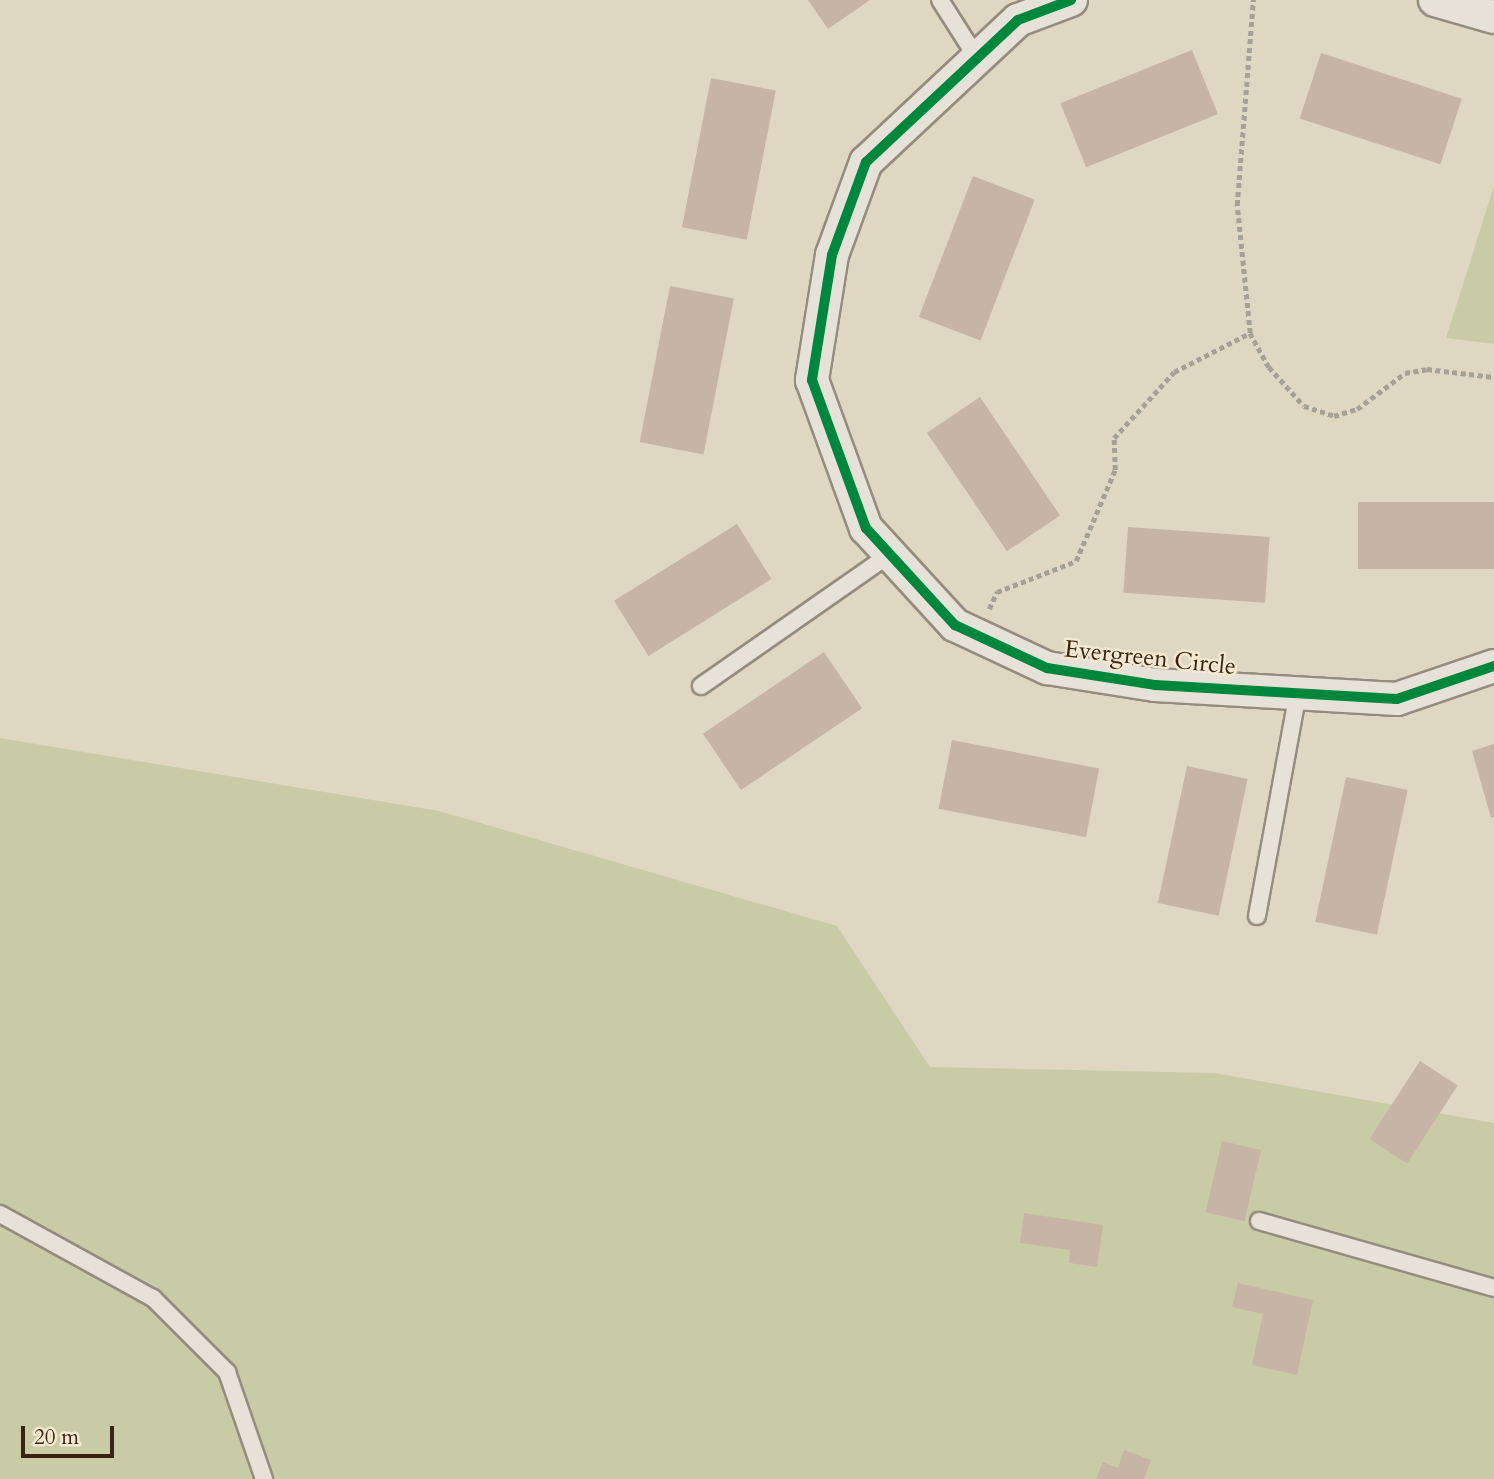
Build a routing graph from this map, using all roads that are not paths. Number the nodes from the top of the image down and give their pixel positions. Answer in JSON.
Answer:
{"nodes":[{"id":1,"x":940,"y":0,"type":"edge"},
{"id":2,"x":1071,"y":0,"type":"edge"},
{"id":3,"x":1435,"y":0,"type":"edge"},
{"id":4,"x":1494,"y":17,"type":"edge"},
{"id":5,"x":977,"y":58,"type":"junction"},
{"id":6,"x":890,"y":554,"type":"junction"},
{"id":7,"x":1494,"y":666,"type":"edge"},
{"id":8,"x":701,"y":686,"type":"dead end"},
{"id":9,"x":1298,"y":693,"type":"junction"},
{"id":10,"x":1257,"y":916,"type":"dead end"},
{"id":11,"x":0,"y":1214,"type":"edge"},
{"id":12,"x":1259,"y":1221,"type":"dead end"},
{"id":13,"x":1494,"y":1289,"type":"edge"},
{"id":14,"x":264,"y":1479,"type":"edge"}],
"edges":[{"from":1,"to":5,"type":"lane"},
{"from":2,"to":5,"type":"street","name":"Evergreen Circle"},
{"from":3,"to":4,"type":"street"},
{"from":5,"to":6,"type":"street","name":"Evergreen Circle"},
{"from":6,"to":8,"type":"lane"},
{"from":6,"to":9,"type":"street","name":"Evergreen Circle"},
{"from":7,"to":9,"type":"street","name":"Evergreen Circle"},
{"from":9,"to":10,"type":"lane"},
{"from":11,"to":14,"type":"lane"},
{"from":12,"to":13,"type":"lane"}]}
